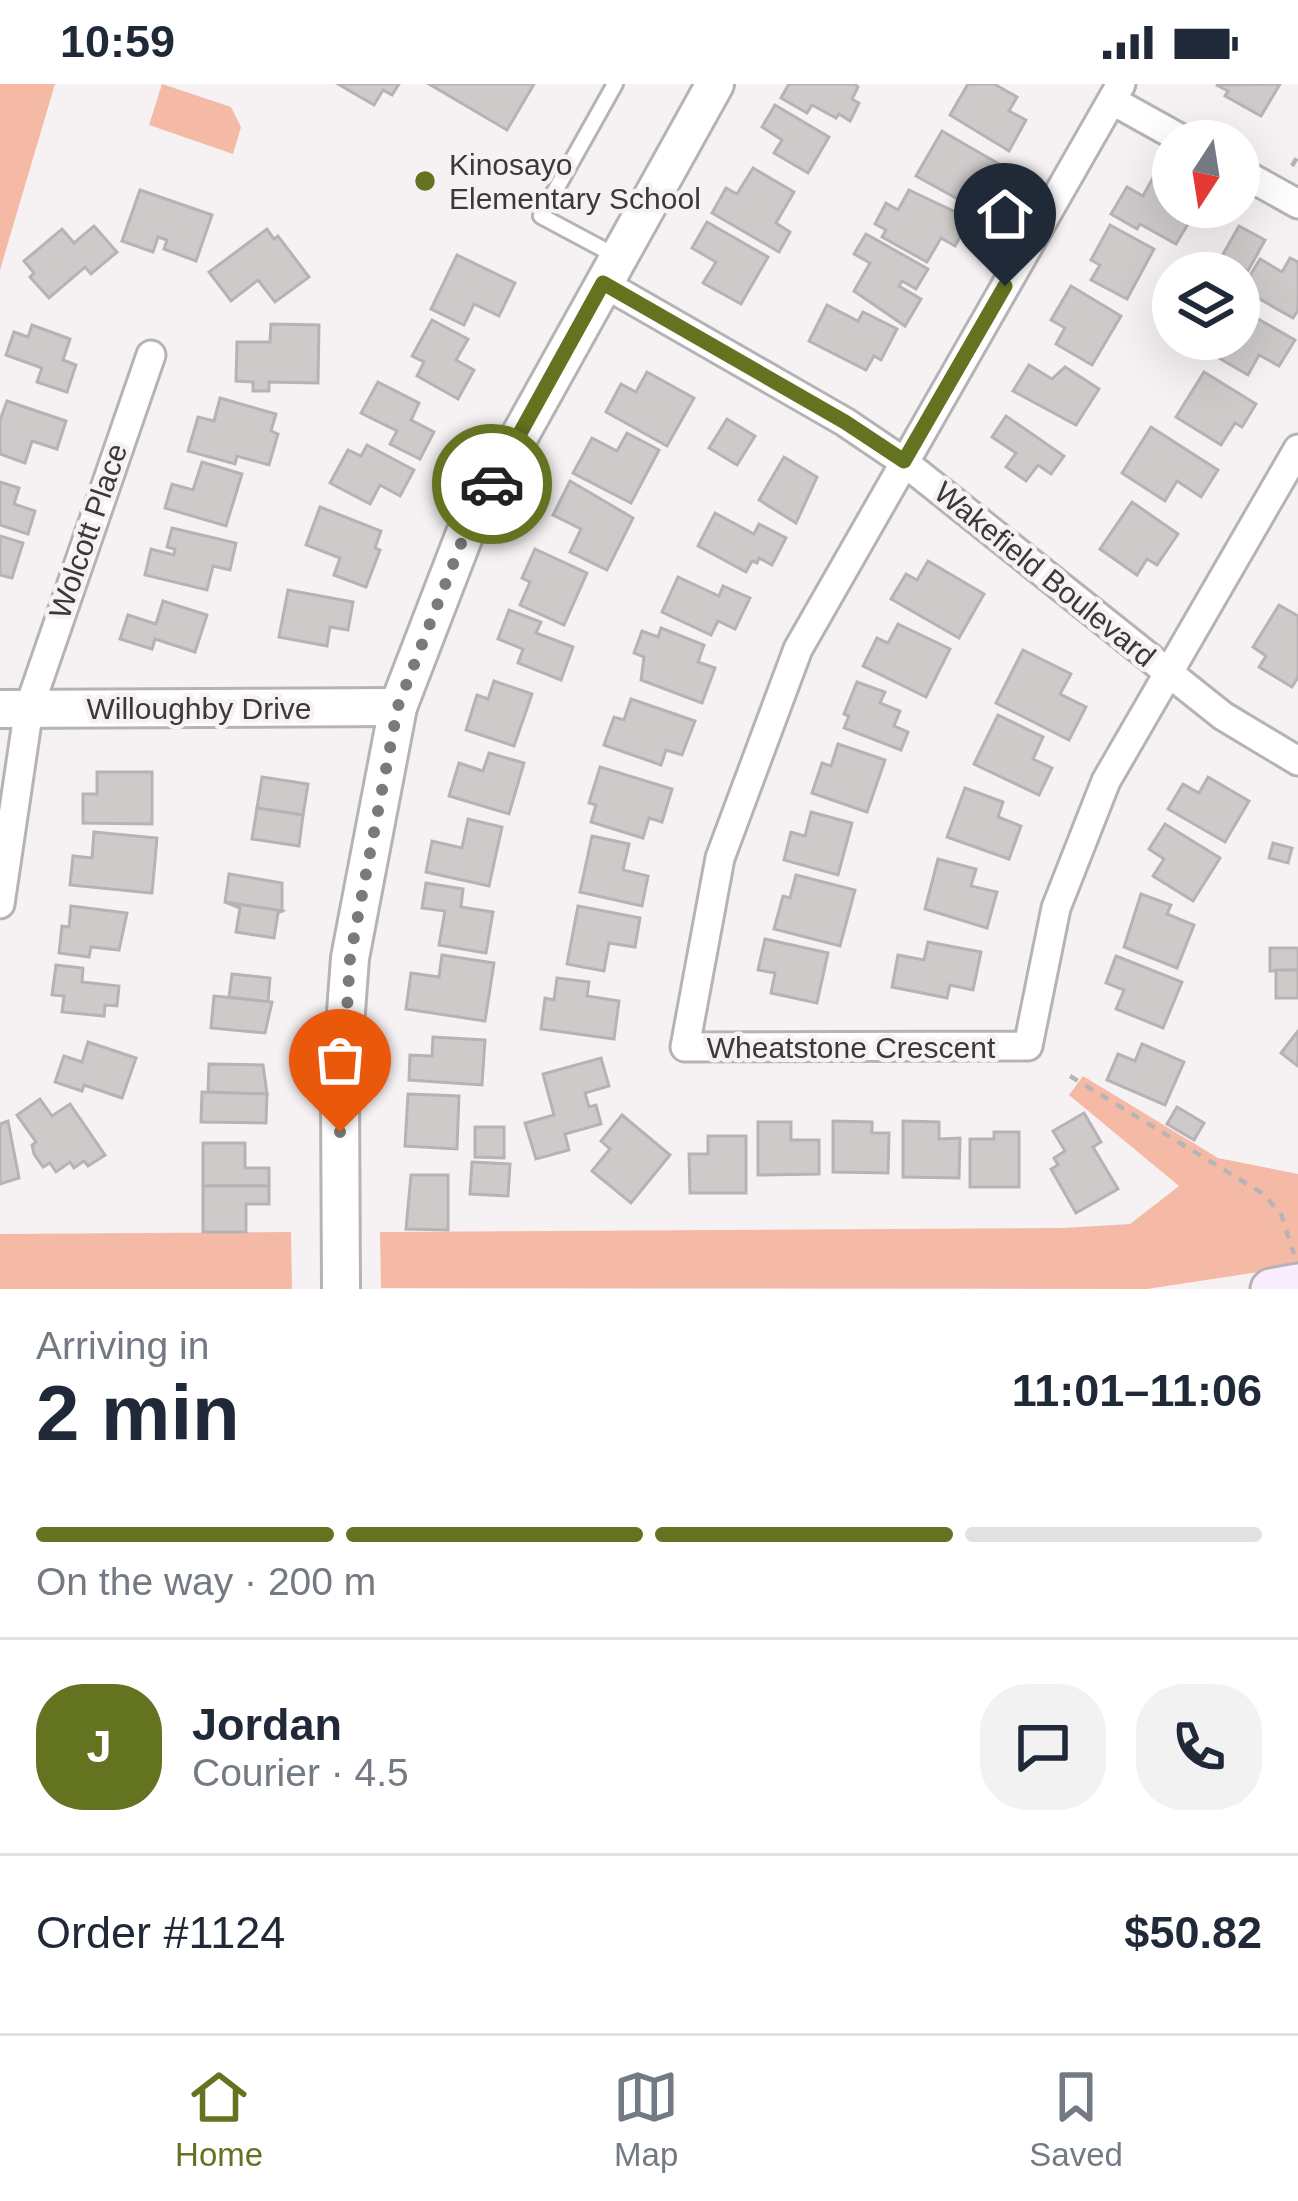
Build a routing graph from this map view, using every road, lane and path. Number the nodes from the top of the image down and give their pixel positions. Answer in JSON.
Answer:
{"nodes":[{"id":1,"x":615,"y":84,"type":"edge"},
{"id":2,"x":715,"y":84,"type":"edge"},
{"id":3,"x":1117,"y":93,"type":"edge"},
{"id":4,"x":1155,"y":120,"type":"edge"},
{"id":5,"x":1298,"y":156,"type":"edge"},
{"id":6,"x":1292,"y":166,"type":"dead end"},
{"id":7,"x":1260,"y":183,"type":"edge"},
{"id":8,"x":1298,"y":204,"type":"edge"},
{"id":9,"x":610,"y":270,"type":"junction"},
{"id":10,"x":151,"y":355,"type":"dead end"},
{"id":11,"x":1298,"y":449,"type":"edge"},
{"id":12,"x":904,"y":461,"type":"junction"},
{"id":13,"x":1170,"y":674,"type":"junction"},
{"id":14,"x":398,"y":706,"type":"junction"},
{"id":15,"x":15,"y":709,"type":"edge"},
{"id":16,"x":1298,"y":761,"type":"edge"},
{"id":17,"x":0,"y":904,"type":"edge"},
{"id":18,"x":1070,"y":1076,"type":"dead end"},
{"id":19,"x":1288,"y":1280,"type":"edge"},
{"id":20,"x":341,"y":1289,"type":"edge"}],
"edges":[{"from":1,"to":9,"type":"lane"},
{"from":2,"to":9,"type":"street"},
{"from":3,"to":4,"type":"street"},
{"from":3,"to":12,"type":"street"},
{"from":5,"to":6,"type":"path"},
{"from":7,"to":8,"type":"street"},
{"from":9,"to":12,"type":"street","name":"Wakefield Boulevard"},
{"from":9,"to":14,"type":"street"},
{"from":10,"to":15,"type":"street","name":"Wolcott Place"},
{"from":11,"to":13,"type":"street"},
{"from":12,"to":13,"type":"street","name":"Wakefield Boulevard"},
{"from":12,"to":13,"type":"street","name":"Wheatstone Crescent"},
{"from":13,"to":16,"type":"street","name":"Wakefield Boulevard"},
{"from":14,"to":15,"type":"street","name":"Willoughby Drive"},
{"from":14,"to":20,"type":"street"},
{"from":15,"to":17,"type":"street","name":"Wolcott Place"},
{"from":18,"to":19,"type":"path"}]}
